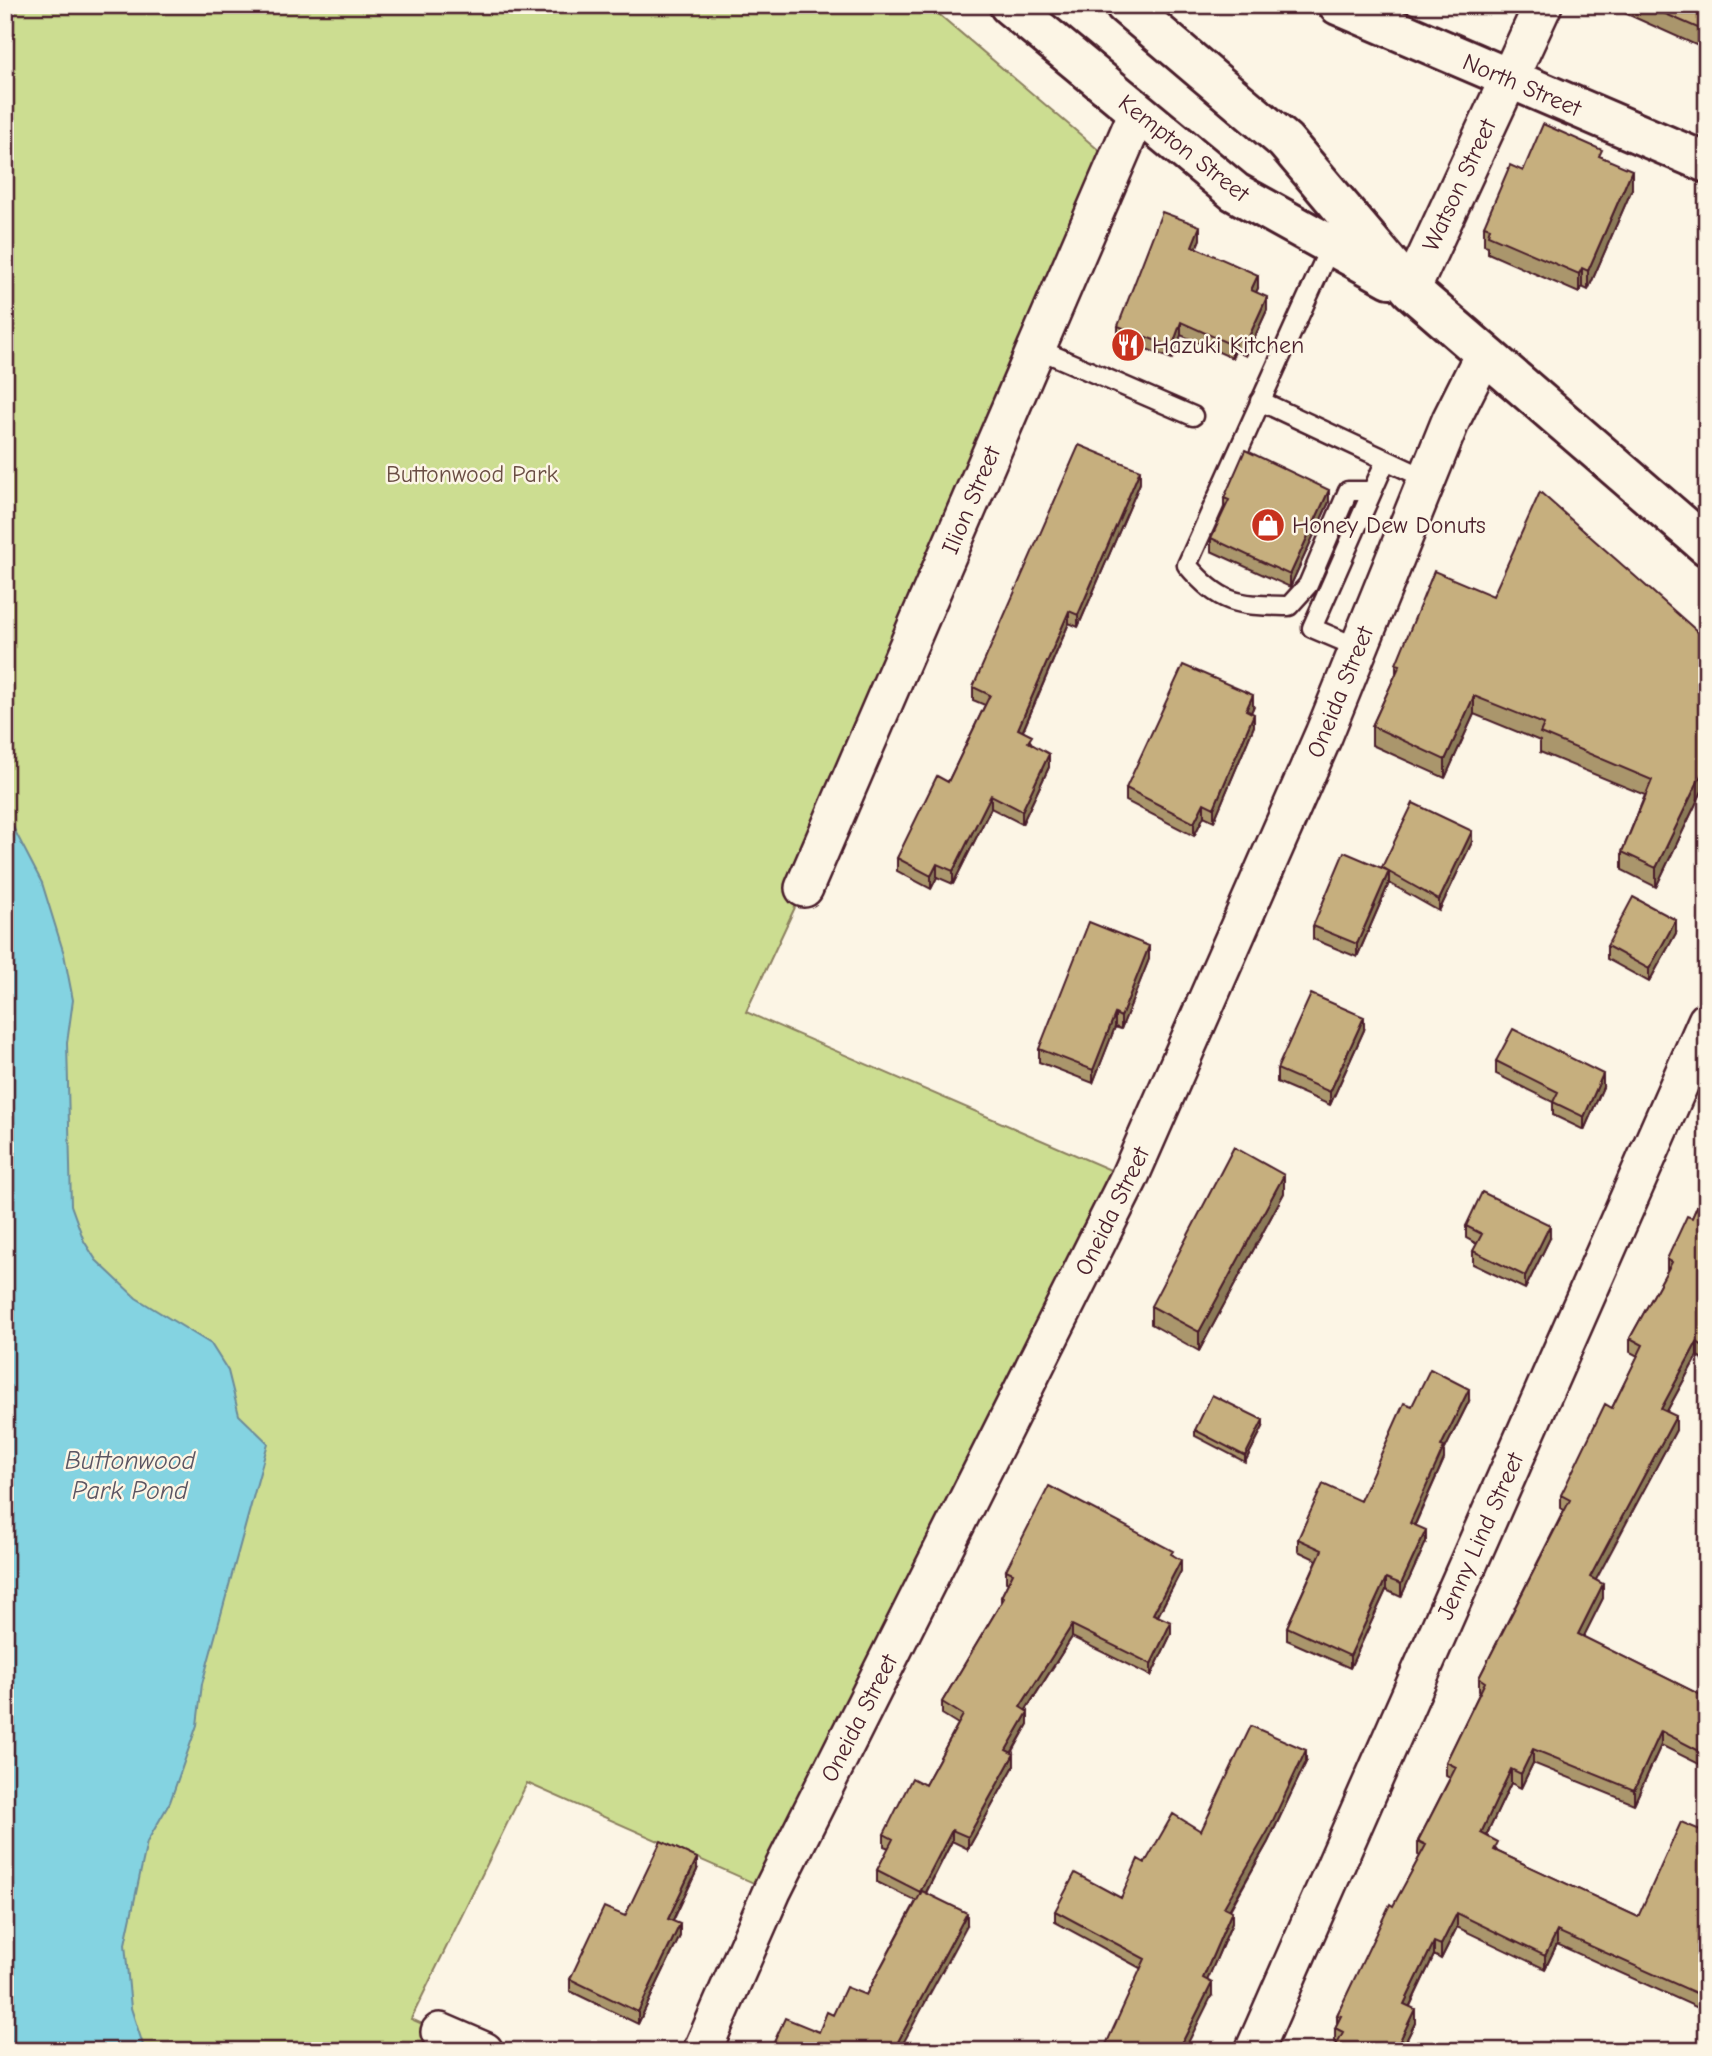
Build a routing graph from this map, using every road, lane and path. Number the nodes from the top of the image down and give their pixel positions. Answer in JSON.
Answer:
{"nodes":[{"id":1,"x":1125,"y":5,"type":"edge"},
{"id":2,"x":1338,"y":5,"type":"edge"},
{"id":3,"x":1543,"y":5,"type":"edge"},
{"id":4,"x":1025,"y":10,"type":"edge"},
{"id":5,"x":1508,"y":79,"type":"junction"},
{"id":6,"x":1138,"y":112,"type":"junction"},
{"id":7,"x":1707,"y":163,"type":"edge"},
{"id":8,"x":1331,"y":245,"type":"junction"},
{"id":9,"x":1411,"y":290,"type":"junction"},
{"id":10,"x":1036,"y":348,"type":"junction"},
{"id":11,"x":1484,"y":354,"type":"junction"},
{"id":12,"x":1261,"y":401,"type":"junction"},
{"id":13,"x":1194,"y":416,"type":"dead end"},
{"id":14,"x":1386,"y":460,"type":"junction"},
{"id":15,"x":1426,"y":479,"type":"junction"},
{"id":16,"x":1372,"y":491,"type":"junction"},
{"id":17,"x":1707,"y":546,"type":"edge"},
{"id":18,"x":1359,"y":648,"type":"junction"},
{"id":19,"x":804,"y":888,"type":"dead end"},
{"id":20,"x":1707,"y":1021,"type":"edge"},
{"id":21,"x":440,"y":2032,"type":"dead end"},
{"id":22,"x":484,"y":2051,"type":"edge"},
{"id":23,"x":702,"y":2051,"type":"edge"},
{"id":24,"x":1254,"y":2051,"type":"edge"}],
"edges":[{"from":1,"to":9,"type":"main road","name":"Kempton Street"},
{"from":2,"to":5,"type":"main road","name":"North Street"},
{"from":3,"to":5,"type":"street","name":"Watson Street"},
{"from":4,"to":6,"type":"main road","name":"Kempton Street"},
{"from":5,"to":7,"type":"main road","name":"North Street"},
{"from":5,"to":9,"type":"street","name":"Watson Street"},
{"from":6,"to":8,"type":"main road","name":"Kempton Street"},
{"from":6,"to":10,"type":"street","name":"Ilion Street"},
{"from":8,"to":9,"type":"main road","name":"Kempton Street"},
{"from":8,"to":12,"type":"lane"},
{"from":9,"to":11,"type":"main road","name":"Kempton Street"},
{"from":10,"to":13,"type":"lane"},
{"from":10,"to":19,"type":"street","name":"Ilion Street"},
{"from":11,"to":15,"type":"street","name":"Oneida Street"},
{"from":11,"to":17,"type":"main road","name":"Kempton Street"},
{"from":12,"to":14,"type":"lane"},
{"from":12,"to":16,"type":"lane"},
{"from":14,"to":15,"type":"lane"},
{"from":14,"to":16,"type":"lane"},
{"from":15,"to":18,"type":"street","name":"Oneida Street"},
{"from":16,"to":18,"type":"lane"},
{"from":18,"to":23,"type":"street","name":"Oneida Street"},
{"from":20,"to":24,"type":"street","name":"Jenny Lind Street"},
{"from":21,"to":22,"type":"street"}]}
